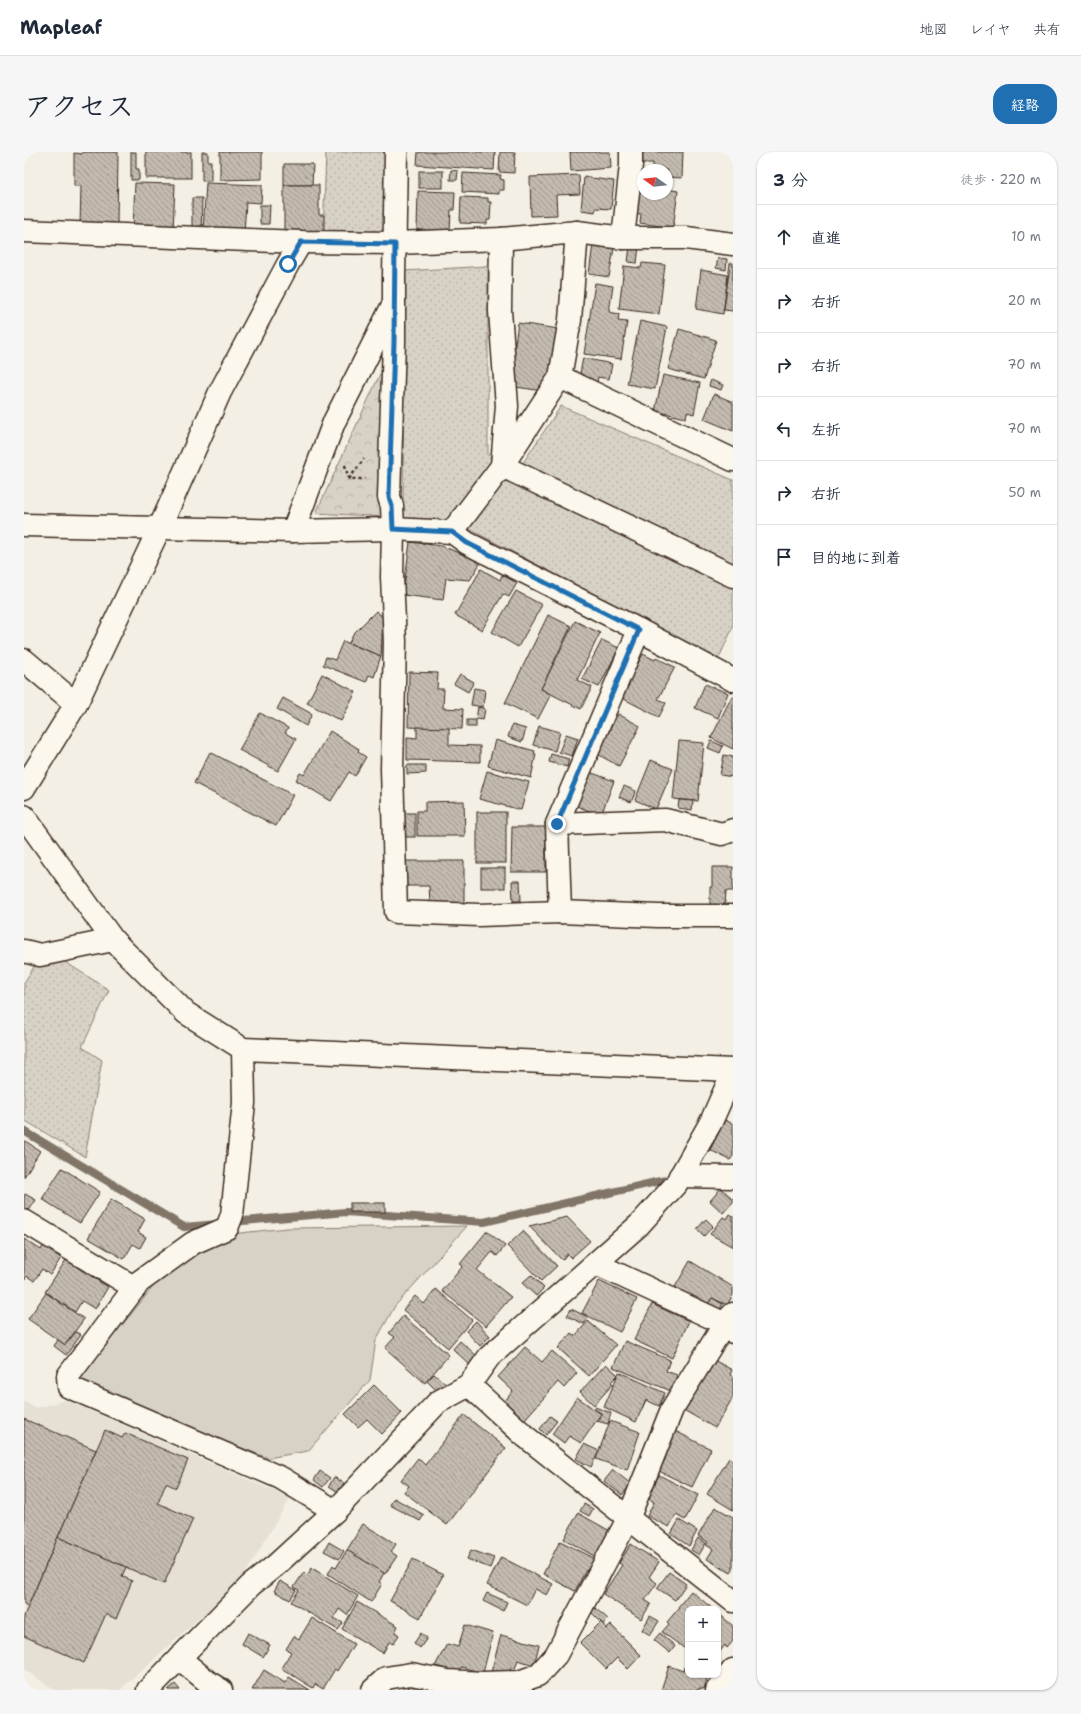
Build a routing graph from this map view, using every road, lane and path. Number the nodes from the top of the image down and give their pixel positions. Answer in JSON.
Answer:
{"nodes":[{"id":1,"x":396,"y":152,"type":"edge"},
{"id":2,"x":631,"y":152,"type":"edge"},
{"id":3,"x":24,"y":231,"type":"edge"},
{"id":4,"x":577,"y":232,"type":"junction"},
{"id":5,"x":623,"y":238,"type":"junction"},
{"id":6,"x":501,"y":239,"type":"junction"},
{"id":7,"x":301,"y":242,"type":"junction"},
{"id":8,"x":395,"y":244,"type":"junction"},
{"id":9,"x":733,"y":244,"type":"edge"},
{"id":10,"x":394,"y":302,"type":"junction"},
{"id":11,"x":560,"y":377,"type":"junction"},
{"id":12,"x":334,"y":422,"type":"junction"},
{"id":13,"x":733,"y":460,"type":"edge"},
{"id":14,"x":502,"y":466,"type":"junction"},
{"id":15,"x":390,"y":480,"type":"junction"},
{"id":16,"x":24,"y":525,"type":"edge"},
{"id":17,"x":160,"y":527,"type":"junction"},
{"id":18,"x":393,"y":529,"type":"junction"},
{"id":19,"x":292,"y":530,"type":"junction"},
{"id":20,"x":452,"y":532,"type":"junction"},
{"id":21,"x":733,"y":576,"type":"edge"},
{"id":22,"x":639,"y":630,"type":"junction"},
{"id":23,"x":24,"y":660,"type":"edge"},
{"id":24,"x":732,"y":677,"type":"edge"},
{"id":25,"x":76,"y":704,"type":"junction"},
{"id":26,"x":24,"y":788,"type":"edge"},
{"id":27,"x":24,"y":816,"type":"edge"},
{"id":28,"x":557,"y":824,"type":"junction"},
{"id":29,"x":733,"y":830,"type":"edge"},
{"id":30,"x":560,"y":912,"type":"junction"},
{"id":31,"x":733,"y":916,"type":"edge"},
{"id":32,"x":113,"y":940,"type":"junction"},
{"id":33,"x":24,"y":951,"type":"edge"},
{"id":34,"x":243,"y":1049,"type":"junction"},
{"id":35,"x":733,"y":1071,"type":"edge"},
{"id":36,"x":680,"y":1176,"type":"junction"},
{"id":37,"x":733,"y":1177,"type":"edge"},
{"id":38,"x":24,"y":1221,"type":"edge"},
{"id":39,"x":596,"y":1264,"type":"junction"},
{"id":40,"x":135,"y":1288,"type":"junction"},
{"id":41,"x":730,"y":1324,"type":"edge"},
{"id":42,"x":469,"y":1385,"type":"junction"},
{"id":43,"x":335,"y":1511,"type":"junction"},
{"id":44,"x":628,"y":1519,"type":"junction"},
{"id":45,"x":733,"y":1601,"type":"edge"},
{"id":46,"x":179,"y":1658,"type":"junction"},
{"id":47,"x":733,"y":1670,"type":"edge"},
{"id":48,"x":148,"y":1690,"type":"edge"},
{"id":49,"x":221,"y":1690,"type":"edge"},
{"id":50,"x":373,"y":1690,"type":"edge"},
{"id":51,"x":717,"y":1690,"type":"edge"}],
"edges":[{"from":1,"to":8,"type":"street"},
{"from":2,"to":5,"type":"street"},
{"from":3,"to":7,"type":"street"},
{"from":4,"to":5,"type":"street"},
{"from":4,"to":6,"type":"street"},
{"from":4,"to":11,"type":"street"},
{"from":5,"to":9,"type":"street"},
{"from":6,"to":8,"type":"street"},
{"from":6,"to":14,"type":"street"},
{"from":7,"to":8,"type":"street"},
{"from":7,"to":17,"type":"street"},
{"from":8,"to":10,"type":"street"},
{"from":10,"to":12,"type":"street"},
{"from":10,"to":15,"type":"street"},
{"from":11,"to":13,"type":"street"},
{"from":11,"to":14,"type":"street"},
{"from":12,"to":15,"type":"path"},
{"from":12,"to":19,"type":"street"},
{"from":14,"to":20,"type":"street"},
{"from":14,"to":21,"type":"street"},
{"from":15,"to":18,"type":"street"},
{"from":16,"to":17,"type":"street"},
{"from":17,"to":19,"type":"street"},
{"from":17,"to":25,"type":"street"},
{"from":18,"to":19,"type":"street"},
{"from":18,"to":20,"type":"street"},
{"from":18,"to":30,"type":"street"},
{"from":20,"to":22,"type":"street"},
{"from":22,"to":24,"type":"street"},
{"from":22,"to":28,"type":"street"},
{"from":23,"to":25,"type":"street"},
{"from":25,"to":26,"type":"street"},
{"from":27,"to":32,"type":"street"},
{"from":28,"to":29,"type":"street"},
{"from":28,"to":30,"type":"street"},
{"from":30,"to":31,"type":"street"},
{"from":32,"to":33,"type":"street"},
{"from":32,"to":34,"type":"street"},
{"from":34,"to":35,"type":"street"},
{"from":34,"to":40,"type":"street"},
{"from":35,"to":36,"type":"street"},
{"from":36,"to":37,"type":"street"},
{"from":36,"to":39,"type":"street"},
{"from":38,"to":40,"type":"street"},
{"from":39,"to":41,"type":"street"},
{"from":39,"to":42,"type":"street"},
{"from":40,"to":43,"type":"street"},
{"from":41,"to":44,"type":"street"},
{"from":42,"to":43,"type":"street"},
{"from":42,"to":44,"type":"street"},
{"from":43,"to":46,"type":"street"},
{"from":44,"to":45,"type":"street"},
{"from":44,"to":50,"type":"street"},
{"from":46,"to":48,"type":"street"},
{"from":46,"to":49,"type":"street"},
{"from":47,"to":51,"type":"street"}]}
